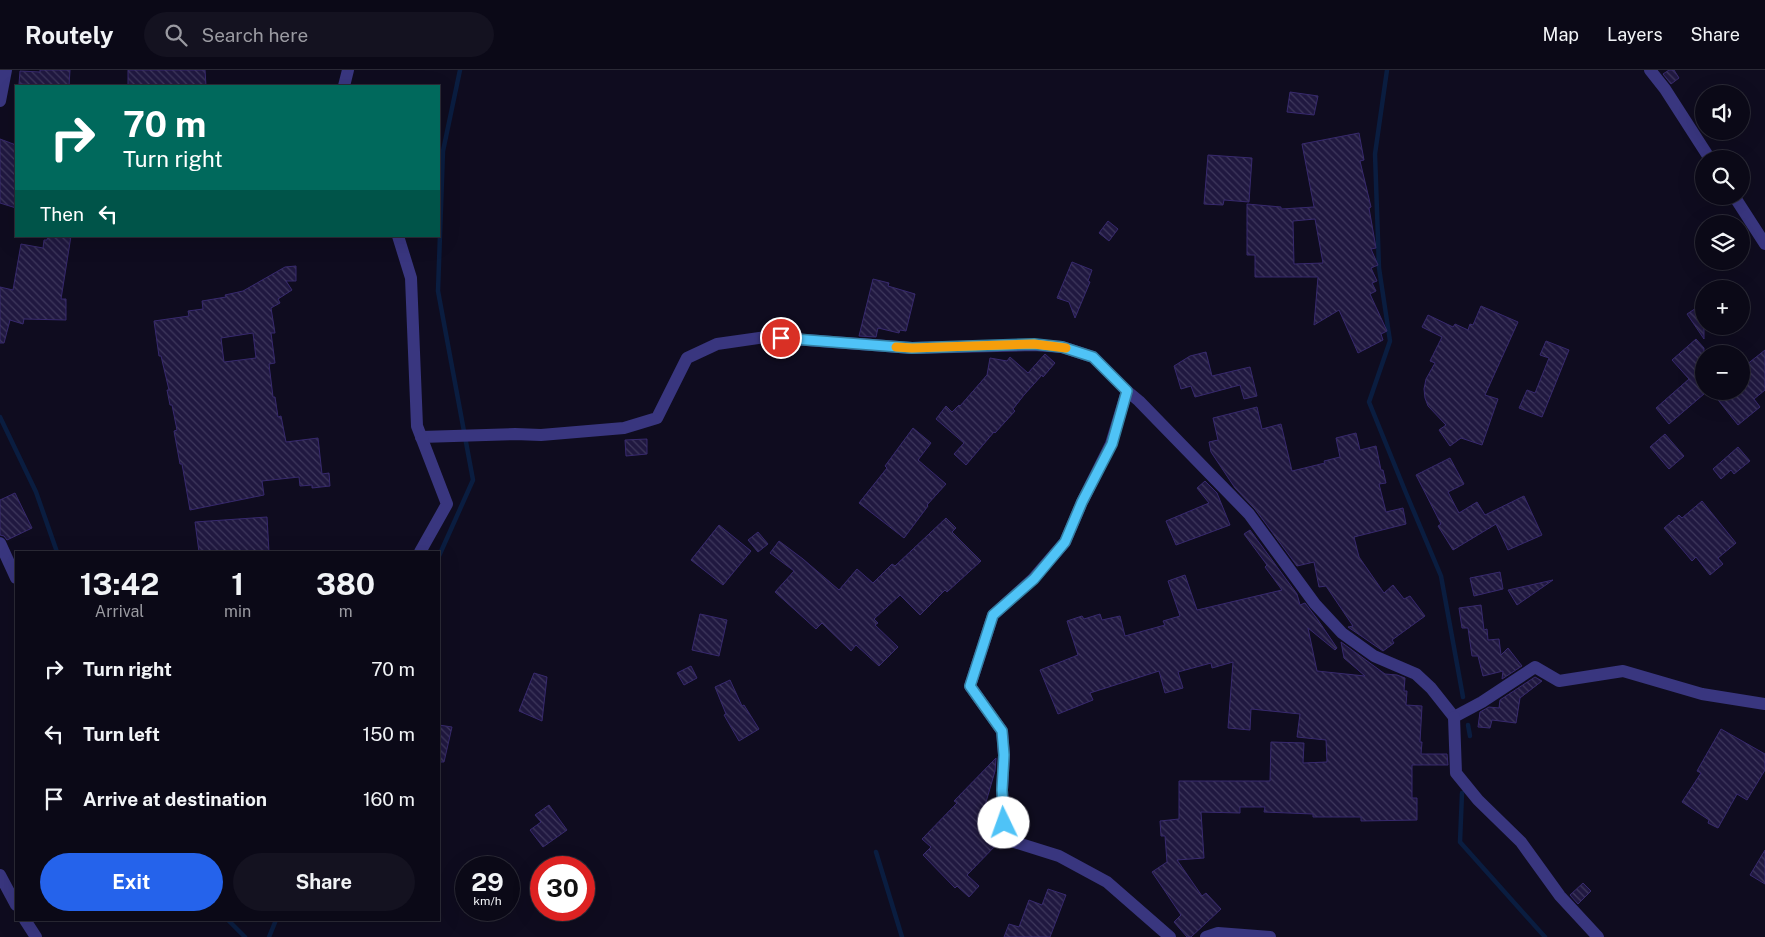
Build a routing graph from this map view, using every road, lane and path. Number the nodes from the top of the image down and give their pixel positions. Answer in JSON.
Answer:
{"nodes":[{"id":1,"x":6,"y":70,"type":"edge"},
{"id":2,"x":348,"y":70,"type":"edge"},
{"id":3,"x":1650,"y":70,"type":"edge"},
{"id":4,"x":344,"y":85,"type":"edge"},
{"id":5,"x":0,"y":101,"type":"edge"},
{"id":6,"x":1704,"y":150,"type":"edge"},
{"id":7,"x":1740,"y":205,"type":"edge"},
{"id":8,"x":398,"y":237,"type":"edge"},
{"id":9,"x":1765,"y":244,"type":"edge"},
{"id":10,"x":1127,"y":391,"type":"junction"},
{"id":11,"x":421,"y":437,"type":"junction"},
{"id":12,"x":0,"y":543,"type":"edge"},
{"id":13,"x":421,"y":551,"type":"edge"},
{"id":14,"x":15,"y":576,"type":"edge"},
{"id":15,"x":1765,"y":704,"type":"edge"},
{"id":16,"x":1454,"y":717,"type":"junction"},
{"id":17,"x":0,"y":875,"type":"edge"},
{"id":18,"x":15,"y":903,"type":"edge"},
{"id":19,"x":26,"y":921,"type":"edge"},
{"id":20,"x":36,"y":937,"type":"edge"},
{"id":21,"x":1170,"y":937,"type":"edge"},
{"id":22,"x":1206,"y":937,"type":"edge"},
{"id":23,"x":1270,"y":937,"type":"edge"},
{"id":24,"x":1596,"y":937,"type":"edge"}],
"edges":[{"from":1,"to":5,"type":"street"},
{"from":2,"to":4,"type":"street"},
{"from":3,"to":6,"type":"street"},
{"from":7,"to":9,"type":"street"},
{"from":8,"to":11,"type":"street"},
{"from":10,"to":11,"type":"street"},
{"from":10,"to":16,"type":"street"},
{"from":10,"to":21,"type":"street"},
{"from":11,"to":13,"type":"street"},
{"from":12,"to":14,"type":"street"},
{"from":15,"to":16,"type":"street"},
{"from":16,"to":24,"type":"street"},
{"from":17,"to":18,"type":"street"},
{"from":19,"to":20,"type":"street"},
{"from":22,"to":23,"type":"street"}]}
